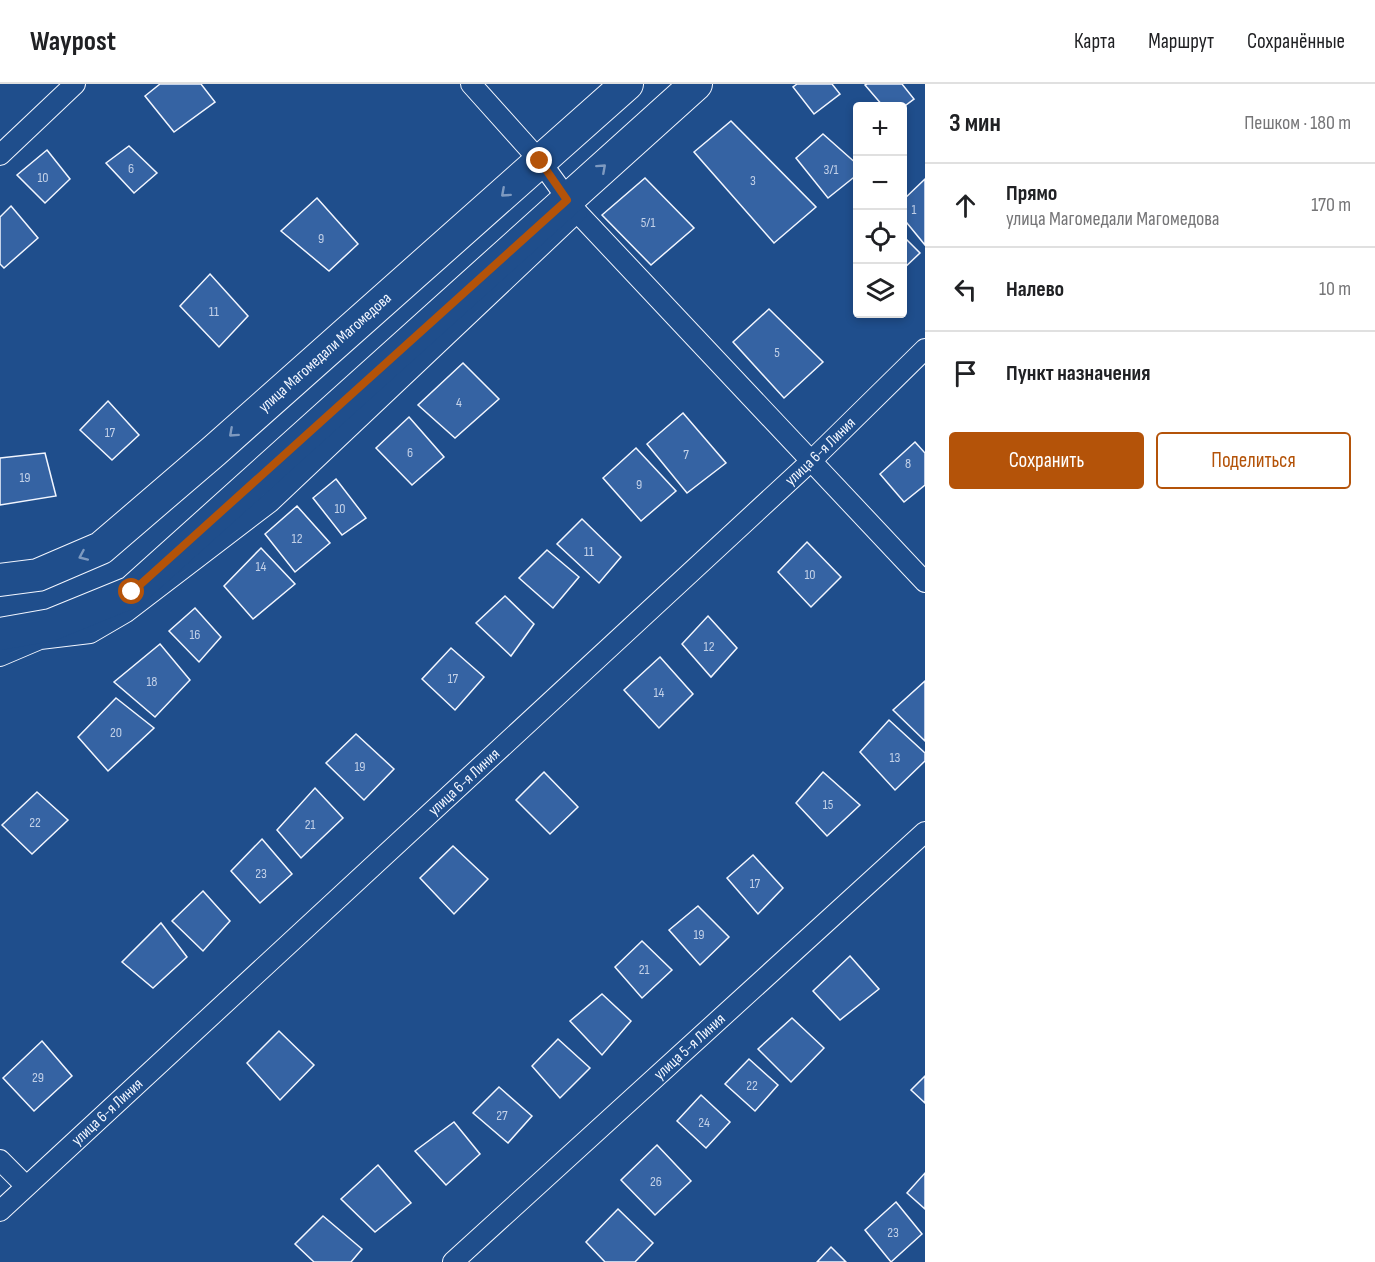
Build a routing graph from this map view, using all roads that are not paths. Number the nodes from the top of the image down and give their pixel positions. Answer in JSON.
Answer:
{"nodes":[{"id":1,"x":75,"y":84,"type":"edge"},
{"id":2,"x":471,"y":84,"type":"edge"},
{"id":3,"x":627,"y":84,"type":"edge"},
{"id":4,"x":696,"y":84,"type":"edge"},
{"id":5,"x":0,"y":155,"type":"edge"},
{"id":6,"x":540,"y":161,"type":"junction"},
{"id":7,"x":572,"y":206,"type":"junction"},
{"id":8,"x":925,"y":349,"type":"edge"},
{"id":9,"x":810,"y":462,"type":"junction"},
{"id":10,"x":0,"y":580,"type":"edge"},
{"id":11,"x":925,"y":582,"type":"edge"},
{"id":12,"x":0,"y":634,"type":"edge"},
{"id":13,"x":0,"y":656,"type":"edge"},
{"id":14,"x":925,"y":832,"type":"edge"},
{"id":15,"x":0,"y":1160,"type":"edge"},
{"id":16,"x":26,"y":1186,"type":"junction"},
{"id":17,"x":0,"y":1211,"type":"edge"},
{"id":18,"x":453,"y":1262,"type":"edge"}],
"edges":[{"from":1,"to":5,"type":"street"},
{"from":2,"to":6,"type":"street"},
{"from":3,"to":6,"type":"main road","name":"улица Магомедали Магомедова"},
{"from":7,"to":4,"type":"main road","one_way":true},
{"from":6,"to":7,"type":"street"},
{"from":6,"to":10,"type":"main road","name":"улица Магомедали Магомедова","one_way":true},
{"from":7,"to":9,"type":"street"},
{"from":7,"to":12,"type":"main road"},
{"from":7,"to":13,"type":"street"},
{"from":8,"to":9,"type":"street","name":"улица 6-я Линия"},
{"from":9,"to":11,"type":"street"},
{"from":9,"to":16,"type":"street","name":"улица 6-я Линия"},
{"from":14,"to":18,"type":"street","name":"улица 5-я Линия"},
{"from":15,"to":16,"type":"street"},
{"from":16,"to":17,"type":"street","name":"улица 6-я Линия"}]}
